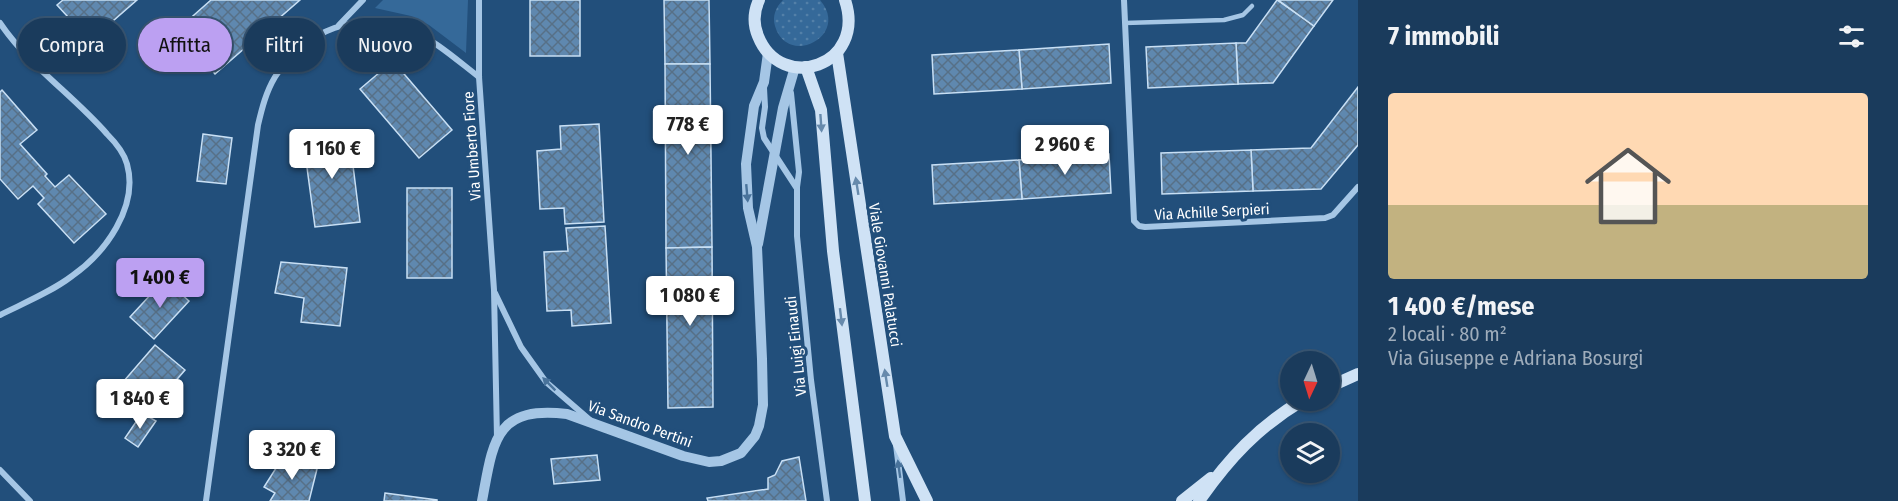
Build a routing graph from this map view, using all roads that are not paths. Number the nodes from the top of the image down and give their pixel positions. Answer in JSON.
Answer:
{"nodes":[{"id":1,"x":363,"y":0,"type":"edge"},
{"id":2,"x":479,"y":0,"type":"edge"},
{"id":3,"x":759,"y":0,"type":"edge"},
{"id":4,"x":845,"y":0,"type":"edge"},
{"id":5,"x":850,"y":0,"type":"edge"},
{"id":6,"x":1124,"y":0,"type":"edge"},
{"id":7,"x":1252,"y":6,"type":"dead end"},
{"id":8,"x":849,"y":13,"type":"junction"},
{"id":9,"x":346,"y":18,"type":"edge"},
{"id":10,"x":0,"y":23,"type":"edge"},
{"id":11,"x":1125,"y":23,"type":"junction"},
{"id":12,"x":337,"y":26,"type":"edge"},
{"id":13,"x":434,"y":43,"type":"edge"},
{"id":14,"x":768,"y":53,"type":"junction"},
{"id":15,"x":837,"y":53,"type":"junction"},
{"id":16,"x":800,"y":67,"type":"junction"},
{"id":17,"x":479,"y":77,"type":"junction"},
{"id":18,"x":764,"y":82,"type":"junction"},
{"id":19,"x":790,"y":87,"type":"junction"},
{"id":20,"x":776,"y":155,"type":"junction"},
{"id":21,"x":796,"y":187,"type":"junction"},
{"id":22,"x":1358,"y":187,"type":"edge"},
{"id":23,"x":757,"y":247,"type":"junction"},
{"id":24,"x":494,"y":290,"type":"junction"},
{"id":25,"x":0,"y":315,"type":"edge"},
{"id":26,"x":1358,"y":374,"type":"edge"},
{"id":27,"x":1340,"y":382,"type":"edge"},
{"id":28,"x":1288,"y":411,"type":"edge"},
{"id":29,"x":593,"y":422,"type":"junction"},
{"id":30,"x":895,"y":436,"type":"junction"},
{"id":31,"x":497,"y":438,"type":"junction"},
{"id":32,"x":0,"y":470,"type":"edge"},
{"id":33,"x":1221,"y":470,"type":"junction"},
{"id":34,"x":30,"y":501,"type":"edge"},
{"id":35,"x":206,"y":501,"type":"edge"},
{"id":36,"x":483,"y":501,"type":"edge"},
{"id":37,"x":827,"y":501,"type":"edge"},
{"id":38,"x":866,"y":501,"type":"edge"},
{"id":39,"x":903,"y":501,"type":"edge"},
{"id":40,"x":927,"y":501,"type":"edge"},
{"id":41,"x":1182,"y":501,"type":"edge"},
{"id":42,"x":1200,"y":501,"type":"edge"}],
"edges":[{"from":1,"to":9,"type":"street"},
{"from":2,"to":17,"type":"street","name":"Via Umberto Fiore"},
{"from":3,"to":14,"type":"main road"},
{"from":4,"to":8,"type":"main road"},
{"from":5,"to":8,"type":"main road"},
{"from":6,"to":11,"type":"street","name":"Via Achille Serpieri"},
{"from":7,"to":11,"type":"lane"},
{"from":8,"to":15,"type":"main road"},
{"from":10,"to":25,"type":"street"},
{"from":11,"to":22,"type":"street","name":"Via Achille Serpieri"},
{"from":12,"to":35,"type":"street"},
{"from":13,"to":17,"type":"street"},
{"from":14,"to":16,"type":"main road"},
{"from":14,"to":18,"type":"street"},
{"from":15,"to":16,"type":"main road"},
{"from":30,"to":15,"type":"main road","name":"Viale Giovanni Palatucci","one_way":true},
{"from":16,"to":19,"type":"street"},
{"from":16,"to":38,"type":"main road","one_way":true},
{"from":17,"to":24,"type":"street","name":"Via Umberto Fiore"},
{"from":18,"to":20,"type":"street"},
{"from":18,"to":23,"type":"street","one_way":true},
{"from":19,"to":20,"type":"street"},
{"from":19,"to":21,"type":"street","name":"Via Luigi Einaudi"},
{"from":20,"to":21,"type":"street"},
{"from":20,"to":23,"type":"street"},
{"from":21,"to":37,"type":"street","name":"Via Luigi Einaudi"},
{"from":23,"to":29,"type":"street","name":"Via Sandro Pertini"},
{"from":29,"to":24,"type":"street","name":"Via Umberto Fiore","one_way":true},
{"from":24,"to":31,"type":"street","name":"Via Umberto Fiore"},
{"from":26,"to":27,"type":"main road"},
{"from":28,"to":33,"type":"main road"},
{"from":29,"to":31,"type":"street","name":"Via Sandro Pertini"},
{"from":39,"to":30,"type":"street","name":"Viale Giovanni Palatucci","one_way":true},
{"from":30,"to":40,"type":"main road"},
{"from":31,"to":36,"type":"street"},
{"from":32,"to":34,"type":"street"},
{"from":33,"to":41,"type":"main road"},
{"from":33,"to":42,"type":"main road"}]}
